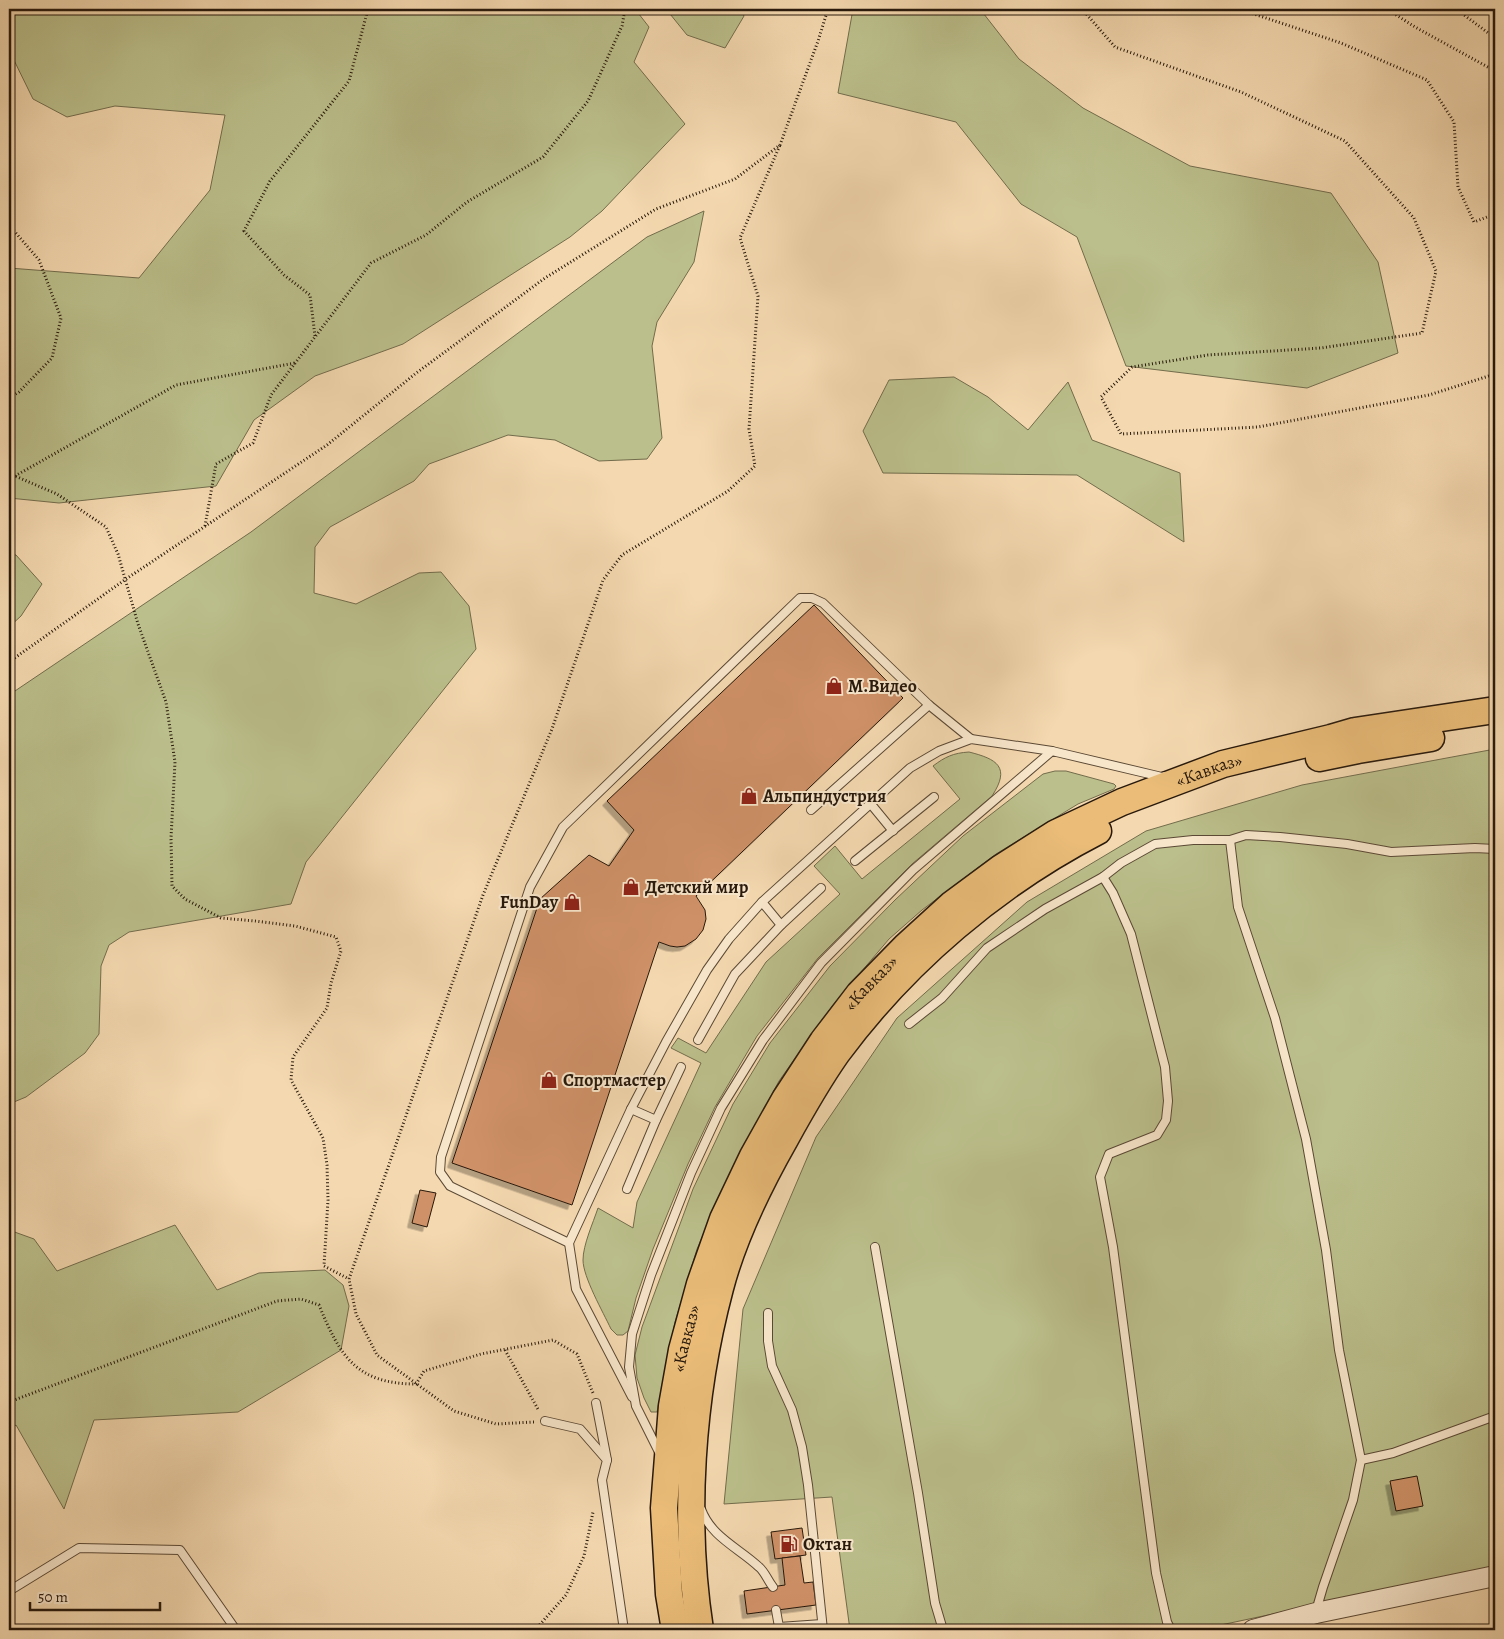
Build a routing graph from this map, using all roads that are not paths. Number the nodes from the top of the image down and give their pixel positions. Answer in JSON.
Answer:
{"nodes":[{"id":1,"x":929,"y":705,"type":"junction"},
{"id":2,"x":1495,"y":710,"type":"edge"},
{"id":3,"x":1495,"y":727,"type":"edge"},
{"id":4,"x":1356,"y":731,"type":"junction"},
{"id":5,"x":1317,"y":733,"type":"dead end"},
{"id":6,"x":970,"y":739,"type":"junction"},
{"id":7,"x":1052,"y":751,"type":"junction"},
{"id":8,"x":1170,"y":774,"type":"dead end"},
{"id":9,"x":934,"y":797,"type":"dead end"},
{"id":10,"x":870,"y":803,"type":"junction"},
{"id":11,"x":811,"y":810,"type":"dead end"},
{"id":12,"x":893,"y":830,"type":"junction"},
{"id":13,"x":1230,"y":840,"type":"junction"},
{"id":14,"x":1495,"y":849,"type":"edge"},
{"id":15,"x":855,"y":860,"type":"dead end"},
{"id":16,"x":1103,"y":877,"type":"junction"},
{"id":17,"x":821,"y":888,"type":"dead end"},
{"id":18,"x":762,"y":902,"type":"junction"},
{"id":19,"x":781,"y":925,"type":"junction"},
{"id":20,"x":909,"y":1024,"type":"dead end"},
{"id":21,"x":698,"y":1040,"type":"dead end"},
{"id":22,"x":681,"y":1067,"type":"dead end"},
{"id":23,"x":631,"y":1109,"type":"junction"},
{"id":24,"x":656,"y":1120,"type":"junction"},
{"id":25,"x":627,"y":1189,"type":"dead end"},
{"id":26,"x":569,"y":1244,"type":"junction"},
{"id":27,"x":875,"y":1247,"type":"dead end"},
{"id":28,"x":768,"y":1313,"type":"dead end"},
{"id":29,"x":596,"y":1403,"type":"road end"},
{"id":30,"x":636,"y":1406,"type":"junction"},
{"id":31,"x":1495,"y":1416,"type":"edge"},
{"id":32,"x":545,"y":1421,"type":"road end"},
{"id":33,"x":607,"y":1460,"type":"junction"},
{"id":34,"x":1361,"y":1460,"type":"junction"},
{"id":35,"x":667,"y":1471,"type":"junction"},
{"id":36,"x":693,"y":1484,"type":"junction"},
{"id":37,"x":665,"y":1532,"type":"junction"},
{"id":38,"x":1495,"y":1576,"type":"edge"},
{"id":39,"x":772,"y":1587,"type":"dead end"},
{"id":40,"x":9,"y":1591,"type":"edge"},
{"id":41,"x":776,"y":1610,"type":"dead end"},
{"id":42,"x":1316,"y":1613,"type":"junction"},
{"id":43,"x":822,"y":1627,"type":"edge"},
{"id":44,"x":777,"y":1629,"type":"edge"},
{"id":45,"x":236,"y":1630,"type":"edge"},
{"id":46,"x":624,"y":1630,"type":"edge"},
{"id":47,"x":675,"y":1630,"type":"edge"},
{"id":48,"x":685,"y":1630,"type":"edge"},
{"id":49,"x":700,"y":1630,"type":"edge"},
{"id":50,"x":943,"y":1630,"type":"edge"},
{"id":51,"x":1170,"y":1630,"type":"edge"},
{"id":52,"x":1253,"y":1630,"type":"edge"}],
"edges":[{"from":1,"to":6,"type":"lane"},
{"from":1,"to":11,"type":"lane"},
{"from":1,"to":26,"type":"lane"},
{"from":2,"to":4,"type":"main road","name":"«Кавказ»"},
{"from":3,"to":36,"type":"main road","name":"«Кавказ»"},
{"from":4,"to":5,"type":"lane"},
{"from":4,"to":35,"type":"main road","name":"«Кавказ»"},
{"from":6,"to":7,"type":"lane"},
{"from":6,"to":10,"type":"lane"},
{"from":7,"to":8,"type":"lane"},
{"from":7,"to":30,"type":"lane"},
{"from":9,"to":12,"type":"lane"},
{"from":10,"to":12,"type":"lane"},
{"from":10,"to":18,"type":"lane"},
{"from":12,"to":15,"type":"lane"},
{"from":13,"to":14,"type":"lane"},
{"from":13,"to":16,"type":"lane"},
{"from":13,"to":34,"type":"lane"},
{"from":16,"to":20,"type":"lane"},
{"from":16,"to":51,"type":"lane"},
{"from":17,"to":19,"type":"lane"},
{"from":18,"to":19,"type":"lane"},
{"from":18,"to":23,"type":"lane"},
{"from":19,"to":21,"type":"lane"},
{"from":22,"to":24,"type":"lane"},
{"from":23,"to":24,"type":"lane"},
{"from":23,"to":26,"type":"lane"},
{"from":24,"to":25,"type":"lane"},
{"from":26,"to":30,"type":"lane"},
{"from":27,"to":50,"type":"lane"},
{"from":28,"to":43,"type":"lane"},
{"from":29,"to":33,"type":"lane"},
{"from":30,"to":35,"type":"lane"},
{"from":31,"to":34,"type":"lane"},
{"from":32,"to":33,"type":"lane"},
{"from":33,"to":46,"type":"lane"},
{"from":34,"to":42,"type":"lane"},
{"from":35,"to":37,"type":"main road","name":"«Кавказ»"},
{"from":36,"to":39,"type":"lane"},
{"from":36,"to":49,"type":"main road","name":"«Кавказ»"},
{"from":37,"to":47,"type":"main road","name":"«Кавказ»"},
{"from":37,"to":48,"type":"street"},
{"from":38,"to":42,"type":"street"},
{"from":40,"to":45,"type":"lane"},
{"from":41,"to":44,"type":"lane"},
{"from":42,"to":52,"type":"street"},
{"from":43,"to":44,"type":"lane"}]}
